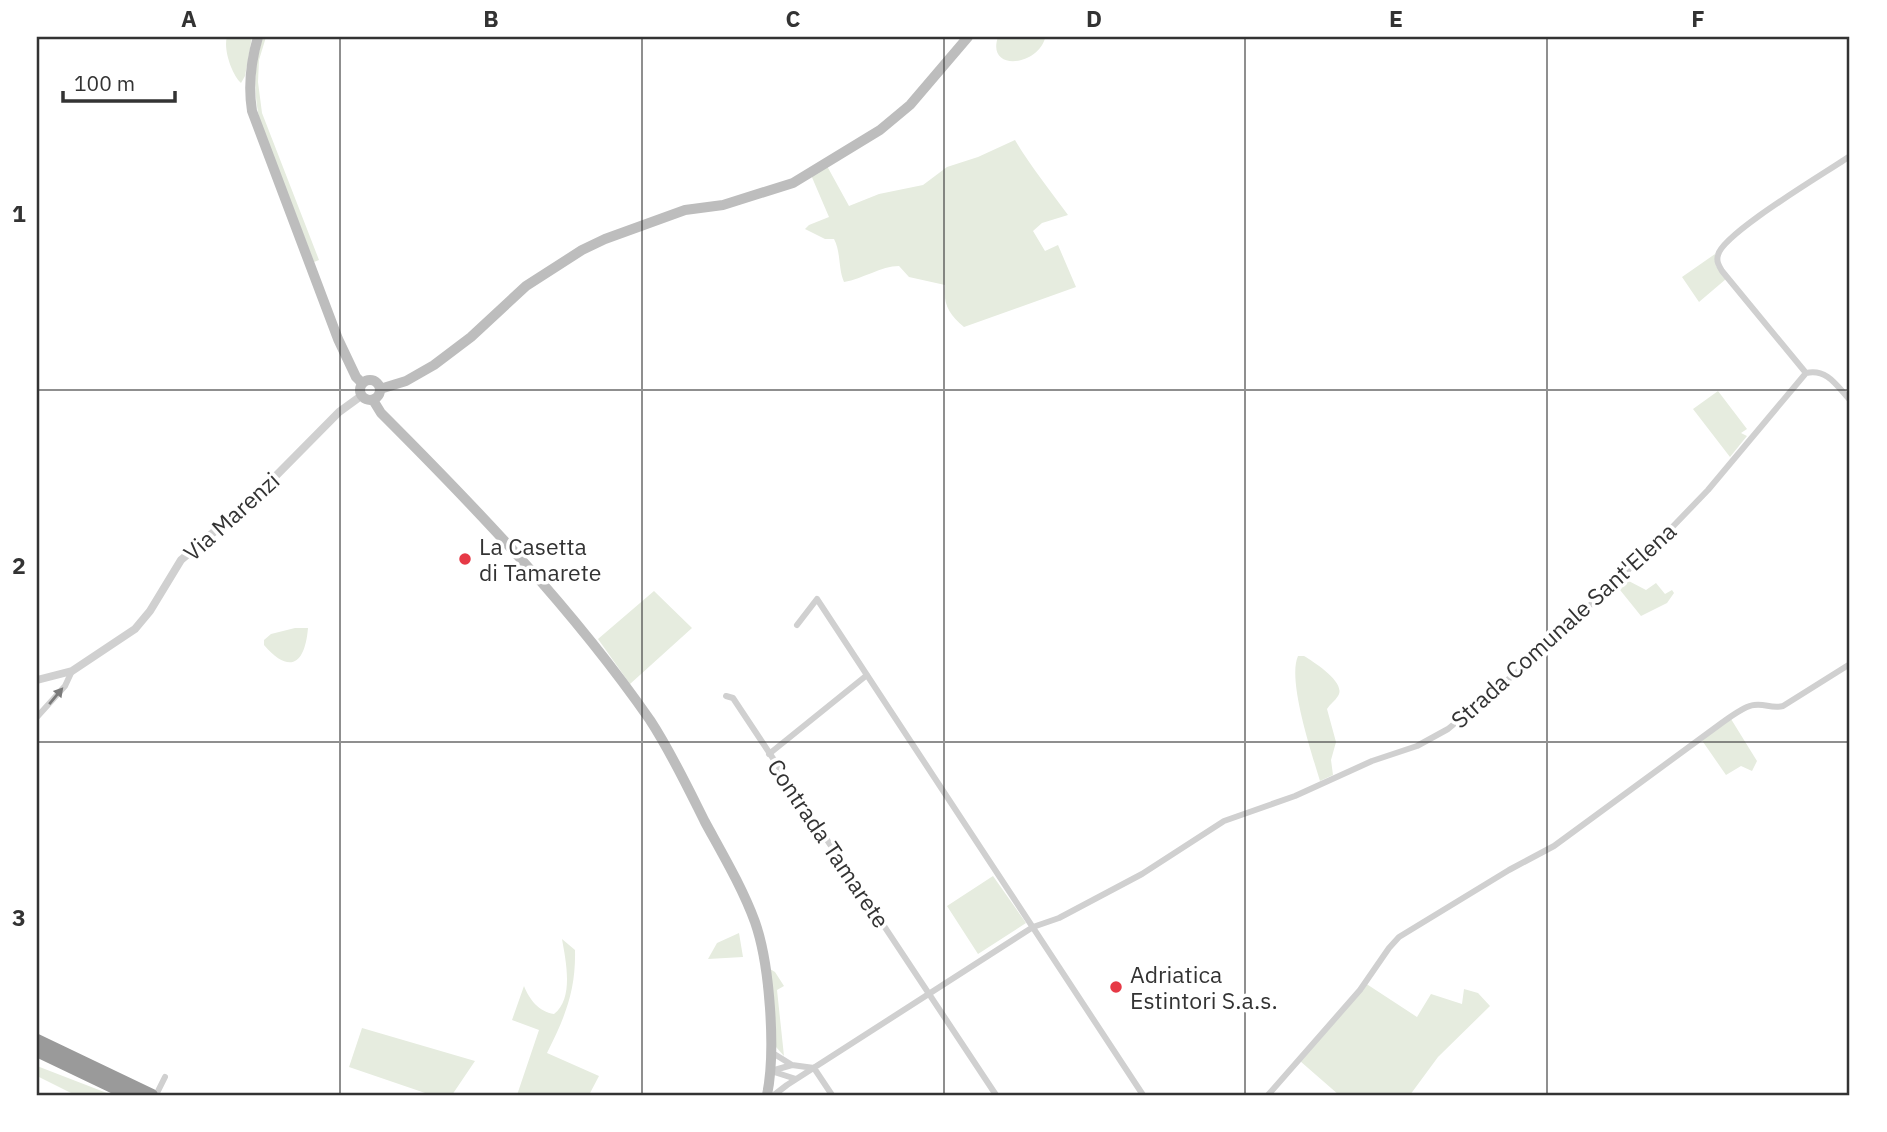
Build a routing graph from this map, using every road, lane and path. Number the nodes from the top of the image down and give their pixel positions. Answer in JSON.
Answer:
{"nodes":[{"id":1,"x":258,"y":37,"type":"edge"},
{"id":2,"x":968,"y":37,"type":"edge"},
{"id":3,"x":1850,"y":156,"type":"edge"},
{"id":4,"x":1806,"y":373,"type":"junction"},
{"id":5,"x":362,"y":383,"type":"junction"},
{"id":6,"x":380,"y":389,"type":"junction"},
{"id":7,"x":361,"y":396,"type":"junction"},
{"id":8,"x":373,"y":400,"type":"junction"},
{"id":9,"x":1850,"y":400,"type":"edge"},
{"id":10,"x":797,"y":625,"type":"dead end"},
{"id":11,"x":1850,"y":664,"type":"edge"},
{"id":12,"x":72,"y":671,"type":"junction"},
{"id":13,"x":867,"y":675,"type":"junction"},
{"id":14,"x":37,"y":680,"type":"edge"},
{"id":15,"x":726,"y":696,"type":"dead end"},
{"id":16,"x":37,"y":717,"type":"edge"},
{"id":17,"x":769,"y":754,"type":"junction"},
{"id":18,"x":1033,"y":927,"type":"junction"},
{"id":19,"x":930,"y":993,"type":"junction"},
{"id":20,"x":37,"y":1040,"type":"edge"},
{"id":21,"x":37,"y":1051,"type":"edge"},
{"id":22,"x":771,"y":1052,"type":"junction"},
{"id":23,"x":792,"y":1065,"type":"junction"},
{"id":24,"x":814,"y":1068,"type":"junction"},
{"id":25,"x":771,"y":1071,"type":"junction"},
{"id":26,"x":103,"y":1077,"type":"junction"},
{"id":27,"x":165,"y":1077,"type":"dead end"},
{"id":28,"x":797,"y":1079,"type":"junction"},
{"id":29,"x":130,"y":1095,"type":"edge"},
{"id":30,"x":154,"y":1095,"type":"edge"},
{"id":31,"x":767,"y":1095,"type":"edge"},
{"id":32,"x":774,"y":1095,"type":"edge"},
{"id":33,"x":832,"y":1095,"type":"edge"},
{"id":34,"x":996,"y":1095,"type":"edge"},
{"id":35,"x":1143,"y":1095,"type":"edge"},
{"id":36,"x":1268,"y":1095,"type":"edge"}],
"edges":[{"from":1,"to":5,"type":"main road"},
{"from":2,"to":6,"type":"main road"},
{"from":3,"to":4,"type":"street"},
{"from":4,"to":9,"type":"street"},
{"from":4,"to":18,"type":"street","name":"Strada Comunale Sant'Elena"},
{"from":5,"to":6,"type":"main road"},
{"from":5,"to":7,"type":"main road"},
{"from":6,"to":8,"type":"main road"},
{"from":7,"to":8,"type":"main road"},
{"from":7,"to":12,"type":"street","name":"Via Marenzi"},
{"from":8,"to":22,"type":"main road"},
{"from":10,"to":13,"type":"street"},
{"from":11,"to":36,"type":"street"},
{"from":12,"to":14,"type":"street","name":"Via Marenzi"},
{"from":16,"to":12,"type":"street","one_way":true},
{"from":13,"to":17,"type":"street"},
{"from":13,"to":18,"type":"street"},
{"from":15,"to":17,"type":"street","name":"Contrada Tamarete"},
{"from":17,"to":19,"type":"street","name":"Contrada Tamarete"},
{"from":18,"to":19,"type":"street","name":"Strada Comunale Sant'Elena"},
{"from":18,"to":35,"type":"street"},
{"from":19,"to":24,"type":"street","name":"Strada Comunale Sant'Elena"},
{"from":19,"to":34,"type":"street","name":"Contrada Tamarete"},
{"from":20,"to":26,"type":"highway"},
{"from":21,"to":26,"type":"highway"},
{"from":22,"to":23,"type":"street"},
{"from":22,"to":25,"type":"main road"},
{"from":23,"to":24,"type":"street"},
{"from":23,"to":25,"type":"street"},
{"from":24,"to":28,"type":"street","name":"Strada Comunale Sant'Elena"},
{"from":24,"to":33,"type":"street"},
{"from":25,"to":28,"type":"street"},
{"from":25,"to":31,"type":"main road"},
{"from":26,"to":29,"type":"highway"},
{"from":26,"to":30,"type":"highway"},
{"from":27,"to":30,"type":"street"},
{"from":28,"to":32,"type":"street","name":"Strada Comunale Sant'Elena"}]}
